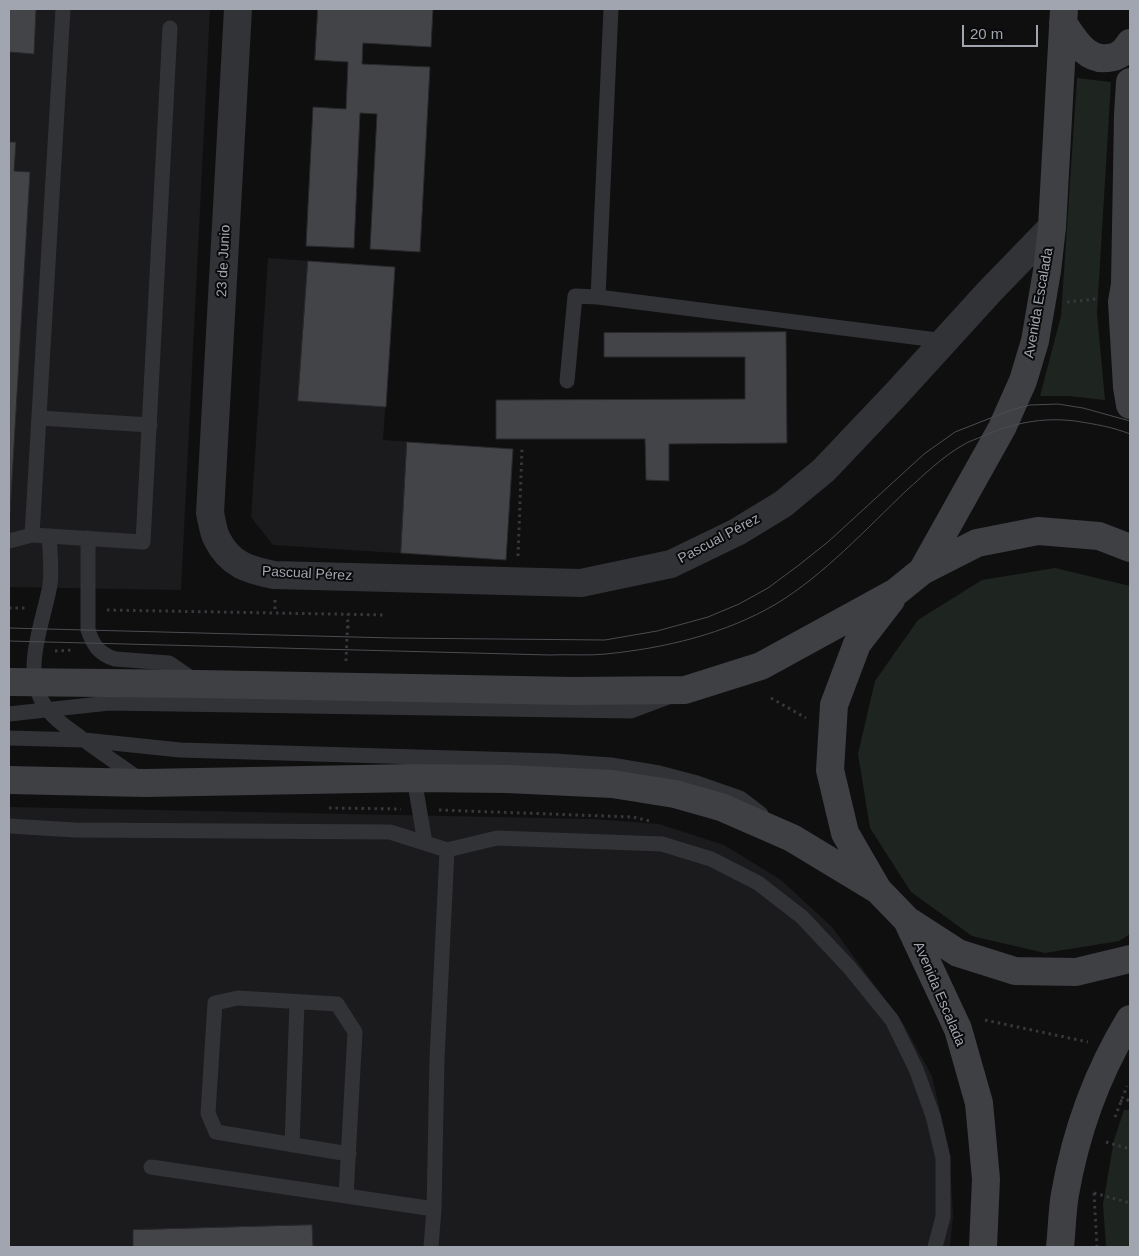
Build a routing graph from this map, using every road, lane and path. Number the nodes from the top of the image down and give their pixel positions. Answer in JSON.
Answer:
{"nodes":[{"id":1,"x":63,"y":9,"type":"edge"},
{"id":2,"x":238,"y":9,"type":"edge"},
{"id":3,"x":611,"y":9,"type":"edge"},
{"id":4,"x":1063,"y":16,"type":"edge"},
{"id":5,"x":170,"y":28,"type":"dead end"},
{"id":6,"x":1130,"y":43,"type":"edge"},
{"id":7,"x":1130,"y":82,"type":"edge"},
{"id":8,"x":1129,"y":116,"type":"edge"},
{"id":9,"x":1052,"y":227,"type":"junction"},
{"id":10,"x":1128,"y":282,"type":"edge"},
{"id":11,"x":598,"y":298,"type":"junction"},
{"id":12,"x":1098,"y":299,"type":"dead end"},
{"id":13,"x":1062,"y":303,"type":"dead end"},
{"id":14,"x":945,"y":342,"type":"junction"},
{"id":15,"x":567,"y":381,"type":"dead end"},
{"id":16,"x":1130,"y":405,"type":"edge"},
{"id":17,"x":39,"y":418,"type":"junction"},
{"id":18,"x":150,"y":425,"type":"junction"},
{"id":19,"x":522,"y":449,"type":"dead end"},
{"id":20,"x":210,"y":513,"type":"joint"},
{"id":21,"x":32,"y":535,"type":"junction"},
{"id":22,"x":49,"y":536,"type":"junction"},
{"id":23,"x":88,"y":538,"type":"junction"},
{"id":24,"x":9,"y":541,"type":"edge"},
{"id":25,"x":1130,"y":548,"type":"edge"},
{"id":26,"x":922,"y":571,"type":"junction"},
{"id":27,"x":517,"y":581,"type":"junction"},
{"id":28,"x":896,"y":592,"type":"junction"},
{"id":29,"x":88,"y":610,"type":"junction"},
{"id":30,"x":348,"y":614,"type":"junction"},
{"id":31,"x":386,"y":615,"type":"dead end"},
{"id":32,"x":353,"y":627,"type":"dead end"},
{"id":33,"x":347,"y":628,"type":"junction"},
{"id":34,"x":98,"y":650,"type":"junction"},
{"id":35,"x":35,"y":652,"type":"junction"},
{"id":36,"x":346,"y":664,"type":"dead end"},
{"id":37,"x":9,"y":682,"type":"edge"},
{"id":38,"x":36,"y":683,"type":"junction"},
{"id":39,"x":200,"y":684,"type":"junction"},
{"id":40,"x":686,"y":690,"type":"junction"},
{"id":41,"x":48,"y":710,"type":"junction"},
{"id":42,"x":9,"y":714,"type":"edge"},
{"id":43,"x":9,"y":738,"type":"edge"},
{"id":44,"x":84,"y":740,"type":"junction"},
{"id":45,"x":414,"y":778,"type":"junction"},
{"id":46,"x":9,"y":780,"type":"edge"},
{"id":47,"x":145,"y":783,"type":"junction"},
{"id":48,"x":9,"y":826,"type":"edge"},
{"id":49,"x":792,"y":838,"type":"junction"},
{"id":50,"x":425,"y":843,"type":"junction"},
{"id":51,"x":447,"y":850,"type":"junction"},
{"id":52,"x":878,"y":890,"type":"junction"},
{"id":53,"x":907,"y":920,"type":"junction"},
{"id":54,"x":1130,"y":959,"type":"edge"},
{"id":55,"x":297,"y":1002,"type":"junction"},
{"id":56,"x":1130,"y":1019,"type":"edge"},
{"id":57,"x":986,"y":1020,"type":"dead end"},
{"id":58,"x":1089,"y":1042,"type":"dead end"},
{"id":59,"x":1130,"y":1078,"type":"edge"},
{"id":60,"x":1113,"y":1122,"type":"dead end"},
{"id":61,"x":1108,"y":1135,"type":"dead end"},
{"id":62,"x":1106,"y":1142,"type":"junction"},
{"id":63,"x":292,"y":1145,"type":"junction"},
{"id":64,"x":1130,"y":1149,"type":"edge"},
{"id":65,"x":1104,"y":1150,"type":"dead end"},
{"id":66,"x":349,"y":1154,"type":"junction"},
{"id":67,"x":151,"y":1167,"type":"dead end"},
{"id":68,"x":1096,"y":1184,"type":"dead end"},
{"id":69,"x":1094,"y":1193,"type":"junction"},
{"id":70,"x":346,"y":1196,"type":"junction"},
{"id":71,"x":1130,"y":1203,"type":"edge"},
{"id":72,"x":434,"y":1209,"type":"junction"},
{"id":73,"x":431,"y":1247,"type":"edge"},
{"id":74,"x":935,"y":1247,"type":"edge"},
{"id":75,"x":983,"y":1247,"type":"edge"},
{"id":76,"x":1060,"y":1247,"type":"edge"},
{"id":77,"x":1097,"y":1247,"type":"edge"}],
"edges":[{"from":1,"to":17,"type":"lane"},
{"from":2,"to":20,"type":"street","name":"23 de Junio"},
{"from":3,"to":11,"type":"lane"},
{"from":4,"to":6,"type":"main road"},
{"from":4,"to":9,"type":"main road","name":"Avenida Escalada"},
{"from":5,"to":18,"type":"lane"},
{"from":7,"to":8,"type":"main road"},
{"from":8,"to":10,"type":"main road"},
{"from":9,"to":14,"type":"street","name":"Pascual Pérez"},
{"from":9,"to":26,"type":"main road","name":"Avenida Escalada"},
{"from":10,"to":16,"type":"main road"},
{"from":11,"to":14,"type":"lane"},
{"from":11,"to":15,"type":"lane"},
{"from":12,"to":13,"type":"path"},
{"from":14,"to":27,"type":"street","name":"Pascual Pérez"},
{"from":17,"to":18,"type":"lane"},
{"from":17,"to":21,"type":"lane"},
{"from":18,"to":23,"type":"lane"},
{"from":19,"to":27,"type":"path"},
{"from":20,"to":27,"type":"street","name":"Pascual Pérez"},
{"from":21,"to":22,"type":"lane"},
{"from":21,"to":24,"type":"lane"},
{"from":22,"to":23,"type":"lane"},
{"from":22,"to":35,"type":"lane"},
{"from":23,"to":29,"type":"lane"},
{"from":25,"to":26,"type":"main road"},
{"from":26,"to":28,"type":"main road"},
{"from":28,"to":40,"type":"main road"},
{"from":28,"to":52,"type":"main road"},
{"from":29,"to":30,"type":"path"},
{"from":29,"to":34,"type":"lane"},
{"from":30,"to":31,"type":"path"},
{"from":30,"to":33,"type":"path"},
{"from":32,"to":33,"type":"path"},
{"from":33,"to":36,"type":"path"},
{"from":34,"to":35,"type":"path"},
{"from":34,"to":39,"type":"lane"},
{"from":35,"to":38,"type":"lane"},
{"from":37,"to":38,"type":"main road"},
{"from":38,"to":39,"type":"main road"},
{"from":38,"to":41,"type":"lane"},
{"from":39,"to":40,"type":"main road"},
{"from":40,"to":41,"type":"lane"},
{"from":41,"to":42,"type":"lane"},
{"from":41,"to":44,"type":"lane"},
{"from":43,"to":44,"type":"lane"},
{"from":44,"to":47,"type":"lane"},
{"from":44,"to":49,"type":"lane"},
{"from":45,"to":47,"type":"main road"},
{"from":45,"to":49,"type":"main road"},
{"from":45,"to":50,"type":"lane"},
{"from":46,"to":47,"type":"main road"},
{"from":48,"to":50,"type":"lane"},
{"from":49,"to":52,"type":"main road"},
{"from":50,"to":51,"type":"lane"},
{"from":51,"to":72,"type":"lane"},
{"from":51,"to":74,"type":"lane"},
{"from":52,"to":53,"type":"main road"},
{"from":53,"to":54,"type":"main road"},
{"from":53,"to":75,"type":"main road","name":"Avenida Escalada"},
{"from":55,"to":63,"type":"lane"},
{"from":55,"to":63,"type":"lane"},
{"from":55,"to":66,"type":"lane"},
{"from":56,"to":76,"type":"main road"},
{"from":57,"to":58,"type":"path"},
{"from":59,"to":60,"type":"path"},
{"from":61,"to":62,"type":"path"},
{"from":62,"to":64,"type":"path"},
{"from":62,"to":65,"type":"path"},
{"from":63,"to":66,"type":"lane"},
{"from":66,"to":70,"type":"lane"},
{"from":67,"to":70,"type":"lane"},
{"from":68,"to":69,"type":"path"},
{"from":69,"to":71,"type":"path"},
{"from":69,"to":77,"type":"path"},
{"from":70,"to":72,"type":"lane"},
{"from":72,"to":73,"type":"lane"}]}
